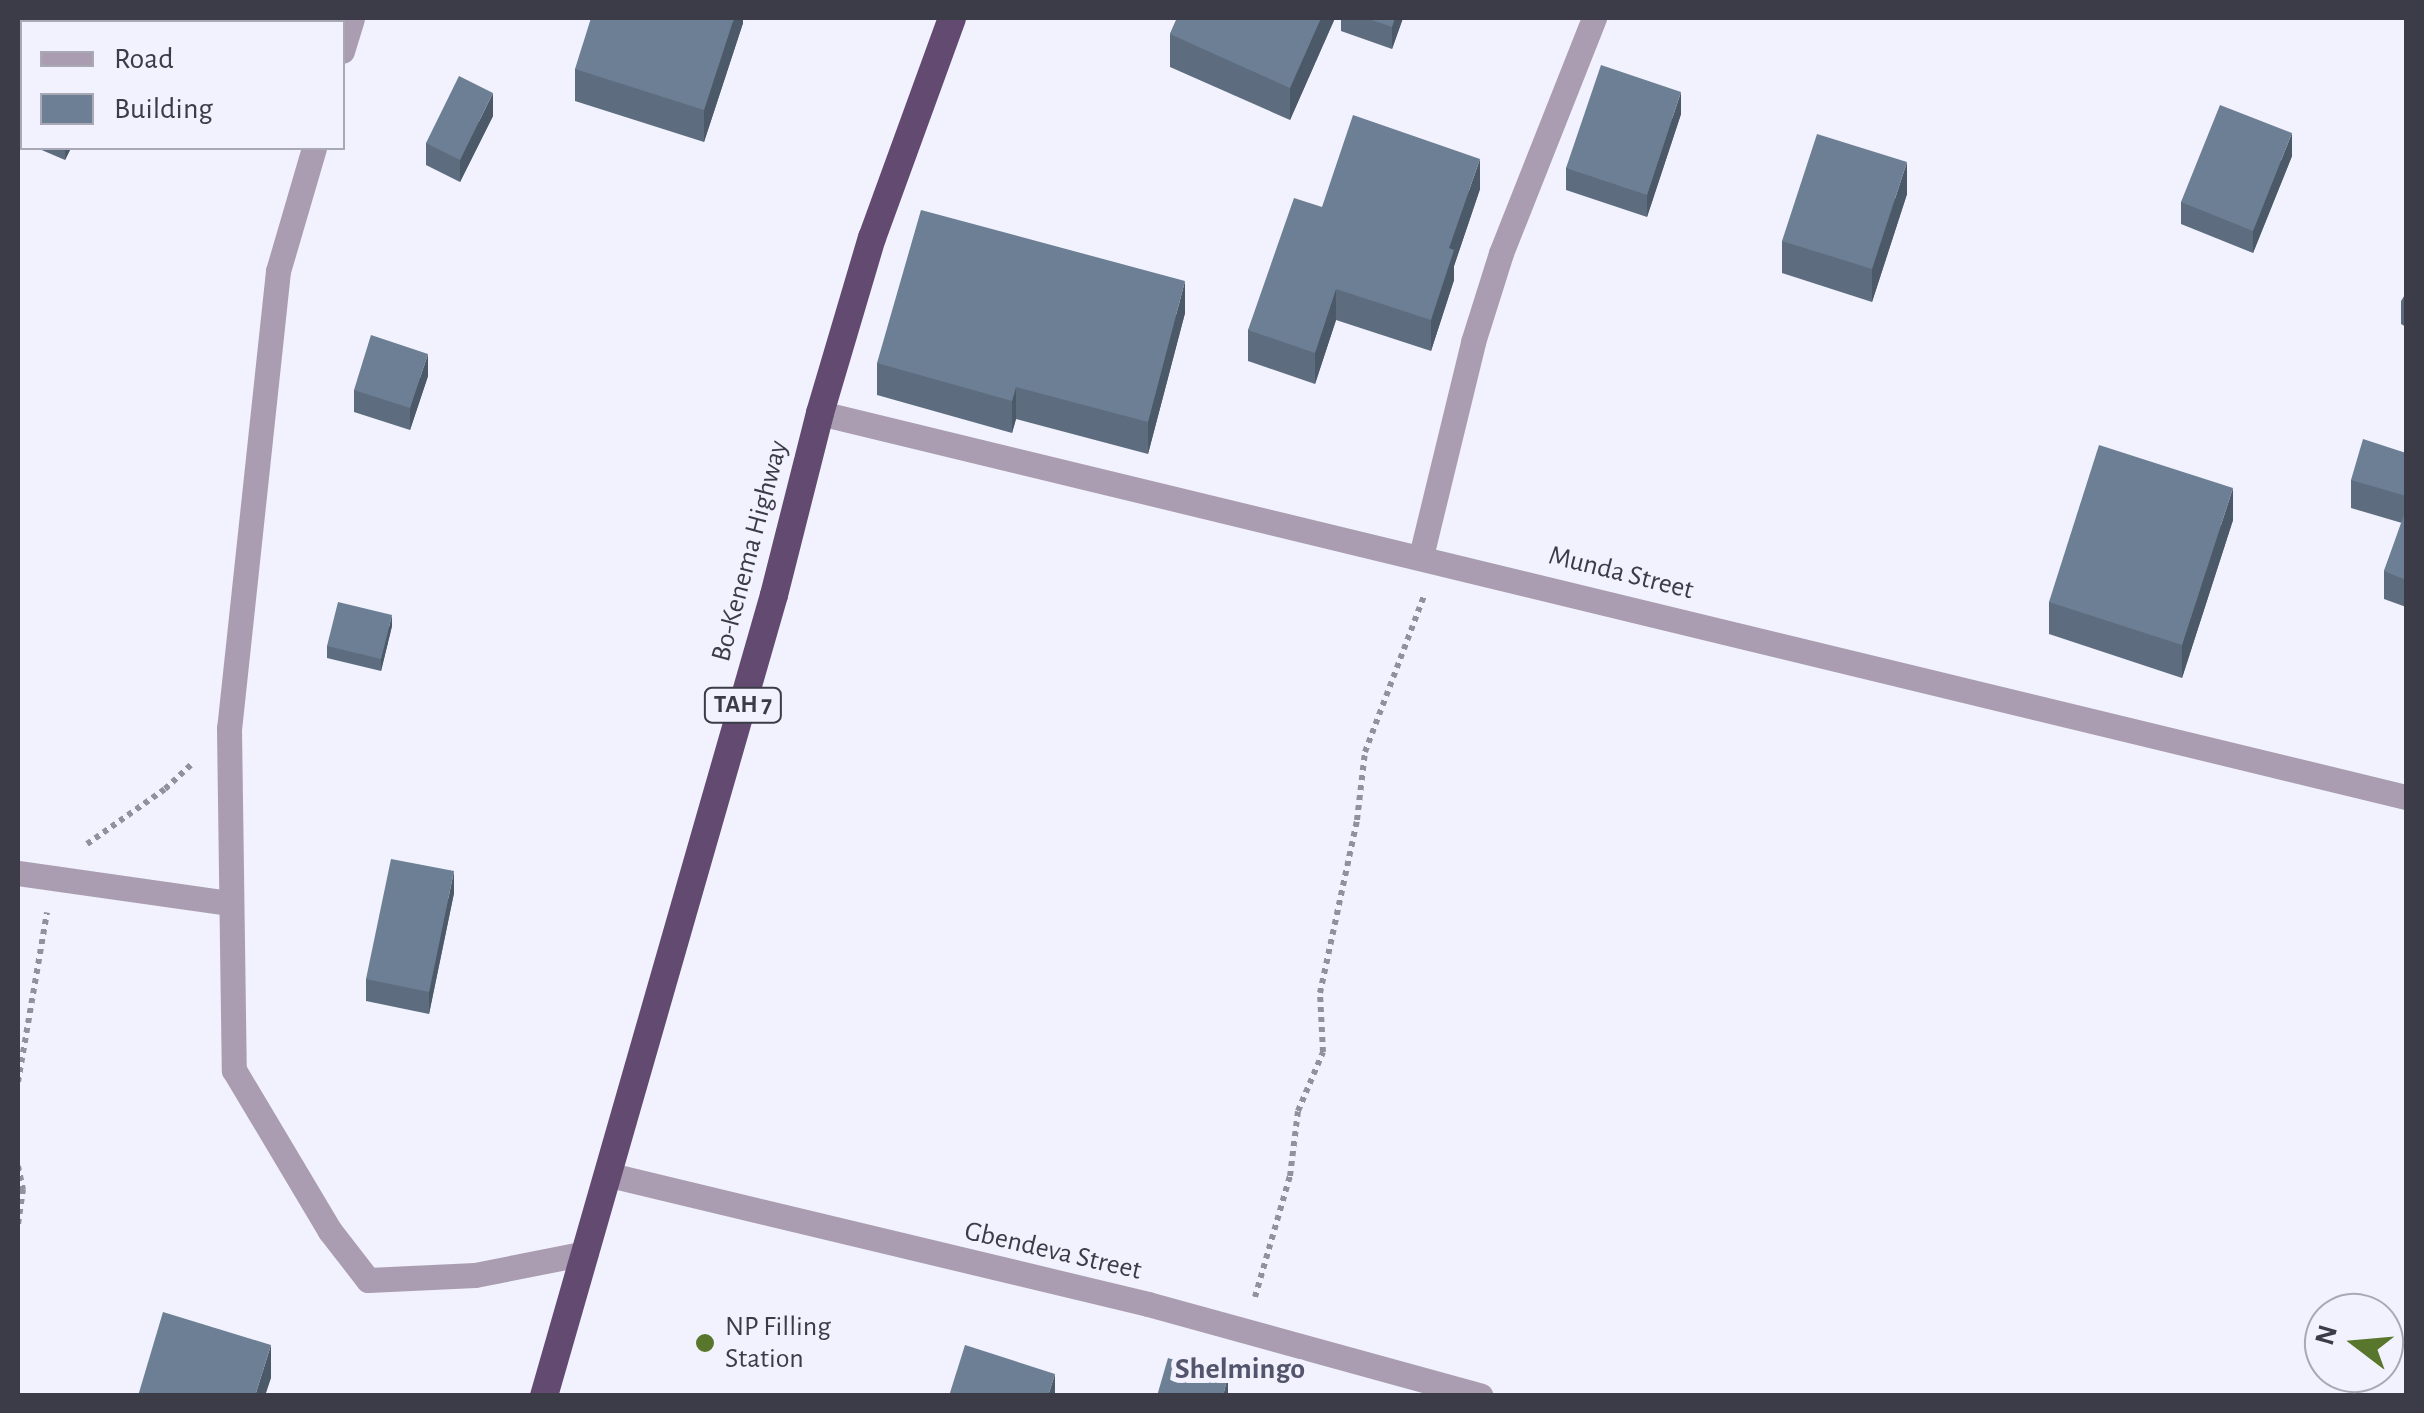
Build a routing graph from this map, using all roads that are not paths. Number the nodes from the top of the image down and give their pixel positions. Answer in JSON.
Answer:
{"nodes":[{"id":1,"x":952,"y":18,"type":"edge"},
{"id":2,"x":1594,"y":18,"type":"edge"},
{"id":3,"x":313,"y":150,"type":"edge"},
{"id":4,"x":820,"y":413,"type":"junction"},
{"id":5,"x":1431,"y":558,"type":"junction"},
{"id":6,"x":2406,"y":797,"type":"edge"},
{"id":7,"x":18,"y":872,"type":"edge"},
{"id":8,"x":230,"y":903,"type":"junction"},
{"id":9,"x":610,"y":1174,"type":"junction"},
{"id":10,"x":586,"y":1253,"type":"junction"},
{"id":11,"x":544,"y":1396,"type":"edge"},
{"id":12,"x":1481,"y":1396,"type":"edge"}],
"edges":[{"from":1,"to":4,"type":"highway","name":"Bo-Kenema Highway","number":"TAH 7"},
{"from":2,"to":5,"type":"street"},
{"from":3,"to":8,"type":"street"},
{"from":4,"to":5,"type":"street","name":"Munda Street"},
{"from":4,"to":9,"type":"highway","name":"Bo-Kenema Highway","number":"TAH 7"},
{"from":5,"to":6,"type":"street","name":"Munda Street"},
{"from":7,"to":8,"type":"street"},
{"from":8,"to":10,"type":"street"},
{"from":9,"to":10,"type":"highway","name":"Bo-Kenema Highway","number":"TAH 7"},
{"from":9,"to":12,"type":"street","name":"Gbendeva Street"},
{"from":10,"to":11,"type":"highway","name":"Bo-Kenema Highway","number":"TAH 7"}]}
